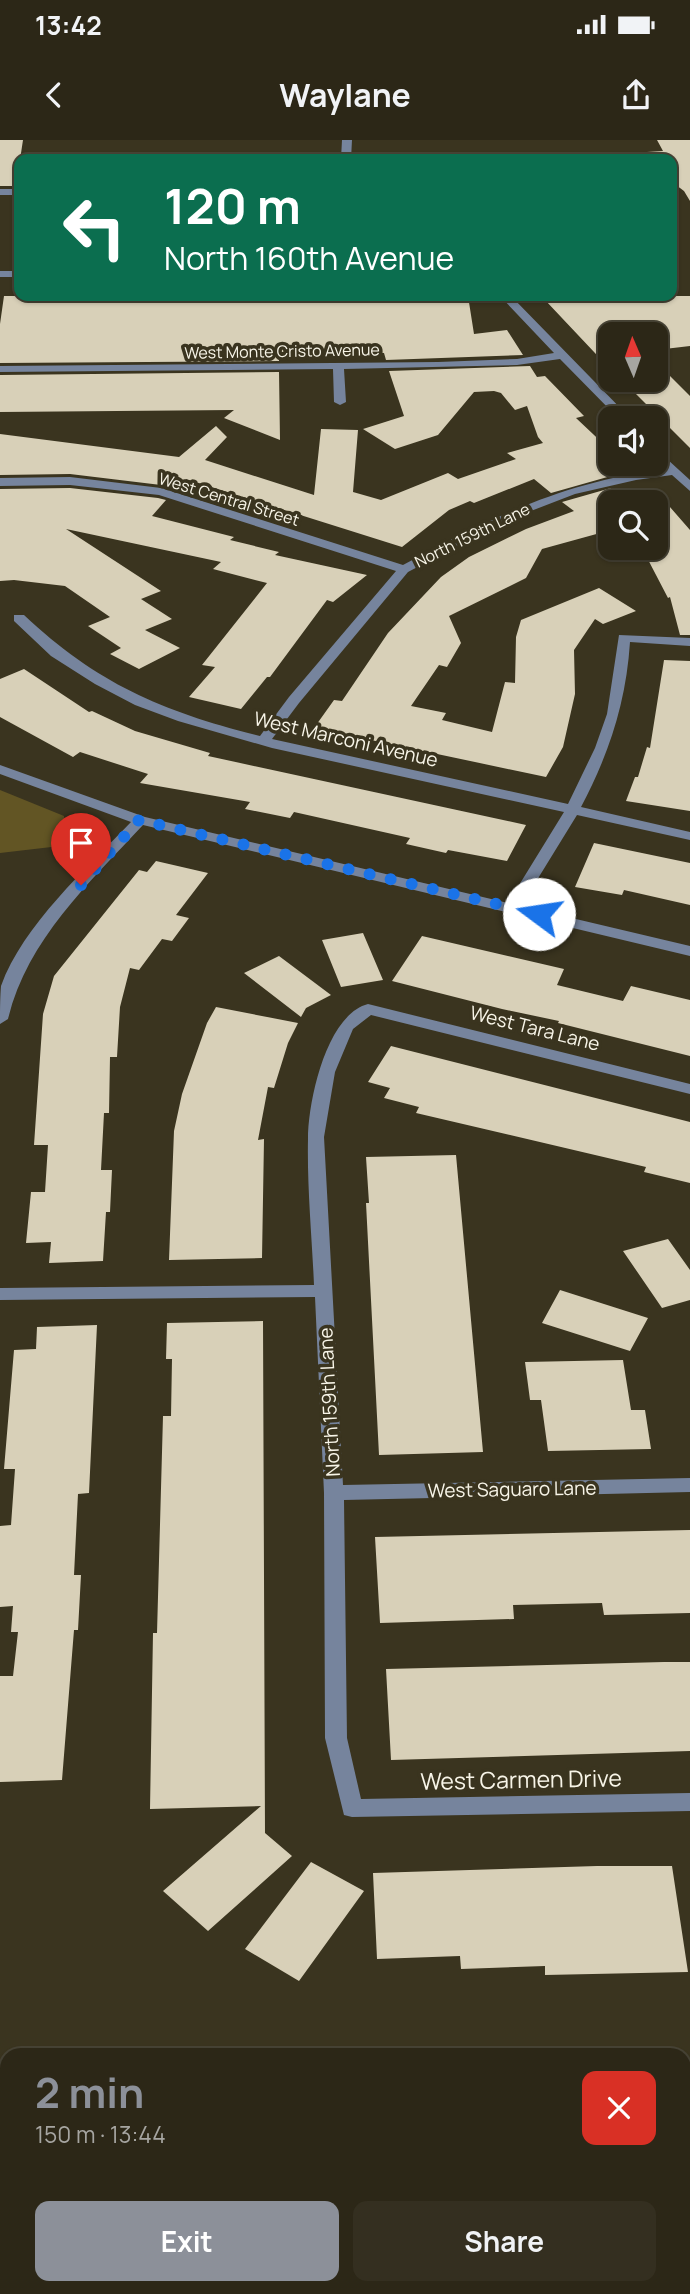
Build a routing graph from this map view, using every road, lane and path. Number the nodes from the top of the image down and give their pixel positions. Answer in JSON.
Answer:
{"nodes":[{"id":1,"x":510,"y":301,"type":"edge"},
{"id":2,"x":563,"y":355,"type":"junction"},
{"id":3,"x":338,"y":366,"type":"junction"},
{"id":4,"x":0,"y":369,"type":"edge"},
{"id":5,"x":340,"y":402,"type":"dead end"},
{"id":6,"x":612,"y":406,"type":"edge"},
{"id":7,"x":668,"y":464,"type":"edge"},
{"id":8,"x":675,"y":471,"type":"junction"},
{"id":9,"x":0,"y":482,"type":"edge"},
{"id":10,"x":690,"y":487,"type":"edge"},
{"id":11,"x":404,"y":569,"type":"junction"},
{"id":12,"x":19,"y":618,"type":"dead end"},
{"id":13,"x":690,"y":642,"type":"edge"},
{"id":14,"x":264,"y":741,"type":"junction"},
{"id":15,"x":0,"y":769,"type":"edge"},
{"id":16,"x":573,"y":809,"type":"junction"},
{"id":17,"x":139,"y":820,"type":"junction"},
{"id":18,"x":690,"y":836,"type":"edge"},
{"id":19,"x":513,"y":907,"type":"junction"},
{"id":20,"x":690,"y":951,"type":"edge"},
{"id":21,"x":7,"y":973,"type":"edge"},
{"id":22,"x":368,"y":1009,"type":"joint"},
{"id":23,"x":0,"y":1019,"type":"edge"},
{"id":24,"x":690,"y":1089,"type":"edge"},
{"id":25,"x":322,"y":1291,"type":"junction"},
{"id":26,"x":0,"y":1294,"type":"edge"},
{"id":27,"x":690,"y":1485,"type":"edge"},
{"id":28,"x":334,"y":1493,"type":"junction"},
{"id":29,"x":690,"y":1802,"type":"edge"},
{"id":30,"x":352,"y":1808,"type":"joint"}],
"edges":[{"from":1,"to":2,"type":"street"},
{"from":2,"to":3,"type":"street","name":"West Monte Cristo Avenue"},
{"from":2,"to":6,"type":"street"},
{"from":3,"to":4,"type":"street","name":"West Monte Cristo Avenue"},
{"from":3,"to":5,"type":"street"},
{"from":7,"to":8,"type":"street"},
{"from":8,"to":10,"type":"street"},
{"from":8,"to":11,"type":"street","name":"North 159th Lane"},
{"from":9,"to":11,"type":"street","name":"West Central Street"},
{"from":11,"to":14,"type":"street","name":"North 159th Lane"},
{"from":12,"to":14,"type":"street","name":"West Marconi Avenue"},
{"from":13,"to":16,"type":"street"},
{"from":14,"to":16,"type":"street","name":"West Marconi Avenue"},
{"from":15,"to":17,"type":"street"},
{"from":16,"to":18,"type":"street","name":"West Marconi Avenue"},
{"from":16,"to":19,"type":"street"},
{"from":17,"to":19,"type":"street"},
{"from":17,"to":21,"type":"street"},
{"from":19,"to":20,"type":"street"},
{"from":21,"to":23,"type":"street"},
{"from":22,"to":24,"type":"street","name":"West Tara Lane"},
{"from":22,"to":25,"type":"street","name":"North 159th Lane"},
{"from":25,"to":26,"type":"street"},
{"from":25,"to":28,"type":"street","name":"North 159th Lane"},
{"from":27,"to":28,"type":"street","name":"West Saguaro Lane"},
{"from":28,"to":30,"type":"street","name":"North 159th Lane"},
{"from":29,"to":30,"type":"street","name":"West Carmen Drive"}]}
